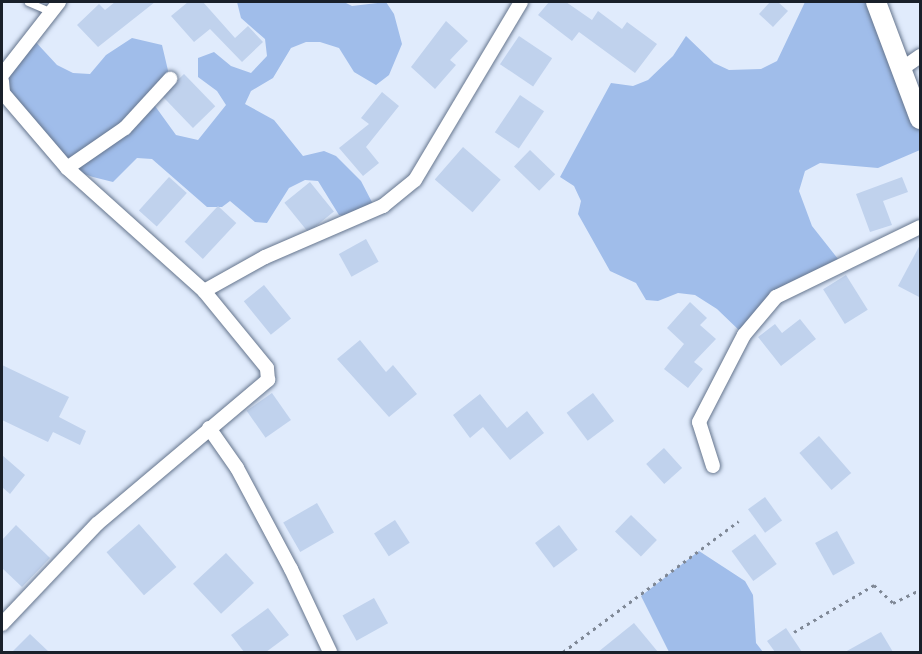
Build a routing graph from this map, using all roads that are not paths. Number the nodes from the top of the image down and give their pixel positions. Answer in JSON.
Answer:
{"nodes":[{"id":1,"x":28,"y":2,"type":"edge"},
{"id":2,"x":521,"y":2,"type":"edge"},
{"id":3,"x":876,"y":2,"type":"edge"},
{"id":4,"x":55,"y":7,"type":"edge"},
{"id":5,"x":921,"y":56,"type":"edge"},
{"id":6,"x":903,"y":68,"type":"junction"},
{"id":7,"x":2,"y":75,"type":"edge"},
{"id":8,"x":170,"y":79,"type":"dead end"},
{"id":9,"x":2,"y":81,"type":"edge"},
{"id":10,"x":921,"y":119,"type":"edge"},
{"id":11,"x":67,"y":168,"type":"junction"},
{"id":12,"x":921,"y":227,"type":"edge"},
{"id":13,"x":204,"y":291,"type":"junction"},
{"id":14,"x":209,"y":428,"type":"junction"},
{"id":15,"x":713,"y":466,"type":"dead end"},
{"id":16,"x":2,"y":624,"type":"edge"},
{"id":17,"x":330,"y":652,"type":"edge"}],
"edges":[{"from":1,"to":4,"type":"lane"},
{"from":2,"to":13,"type":"street"},
{"from":3,"to":6,"type":"main road"},
{"from":4,"to":7,"type":"street"},
{"from":5,"to":6,"type":"street"},
{"from":6,"to":10,"type":"main road"},
{"from":8,"to":11,"type":"street"},
{"from":9,"to":11,"type":"street"},
{"from":11,"to":13,"type":"street"},
{"from":12,"to":15,"type":"street"},
{"from":13,"to":14,"type":"street"},
{"from":14,"to":16,"type":"street"},
{"from":14,"to":17,"type":"street"}]}
